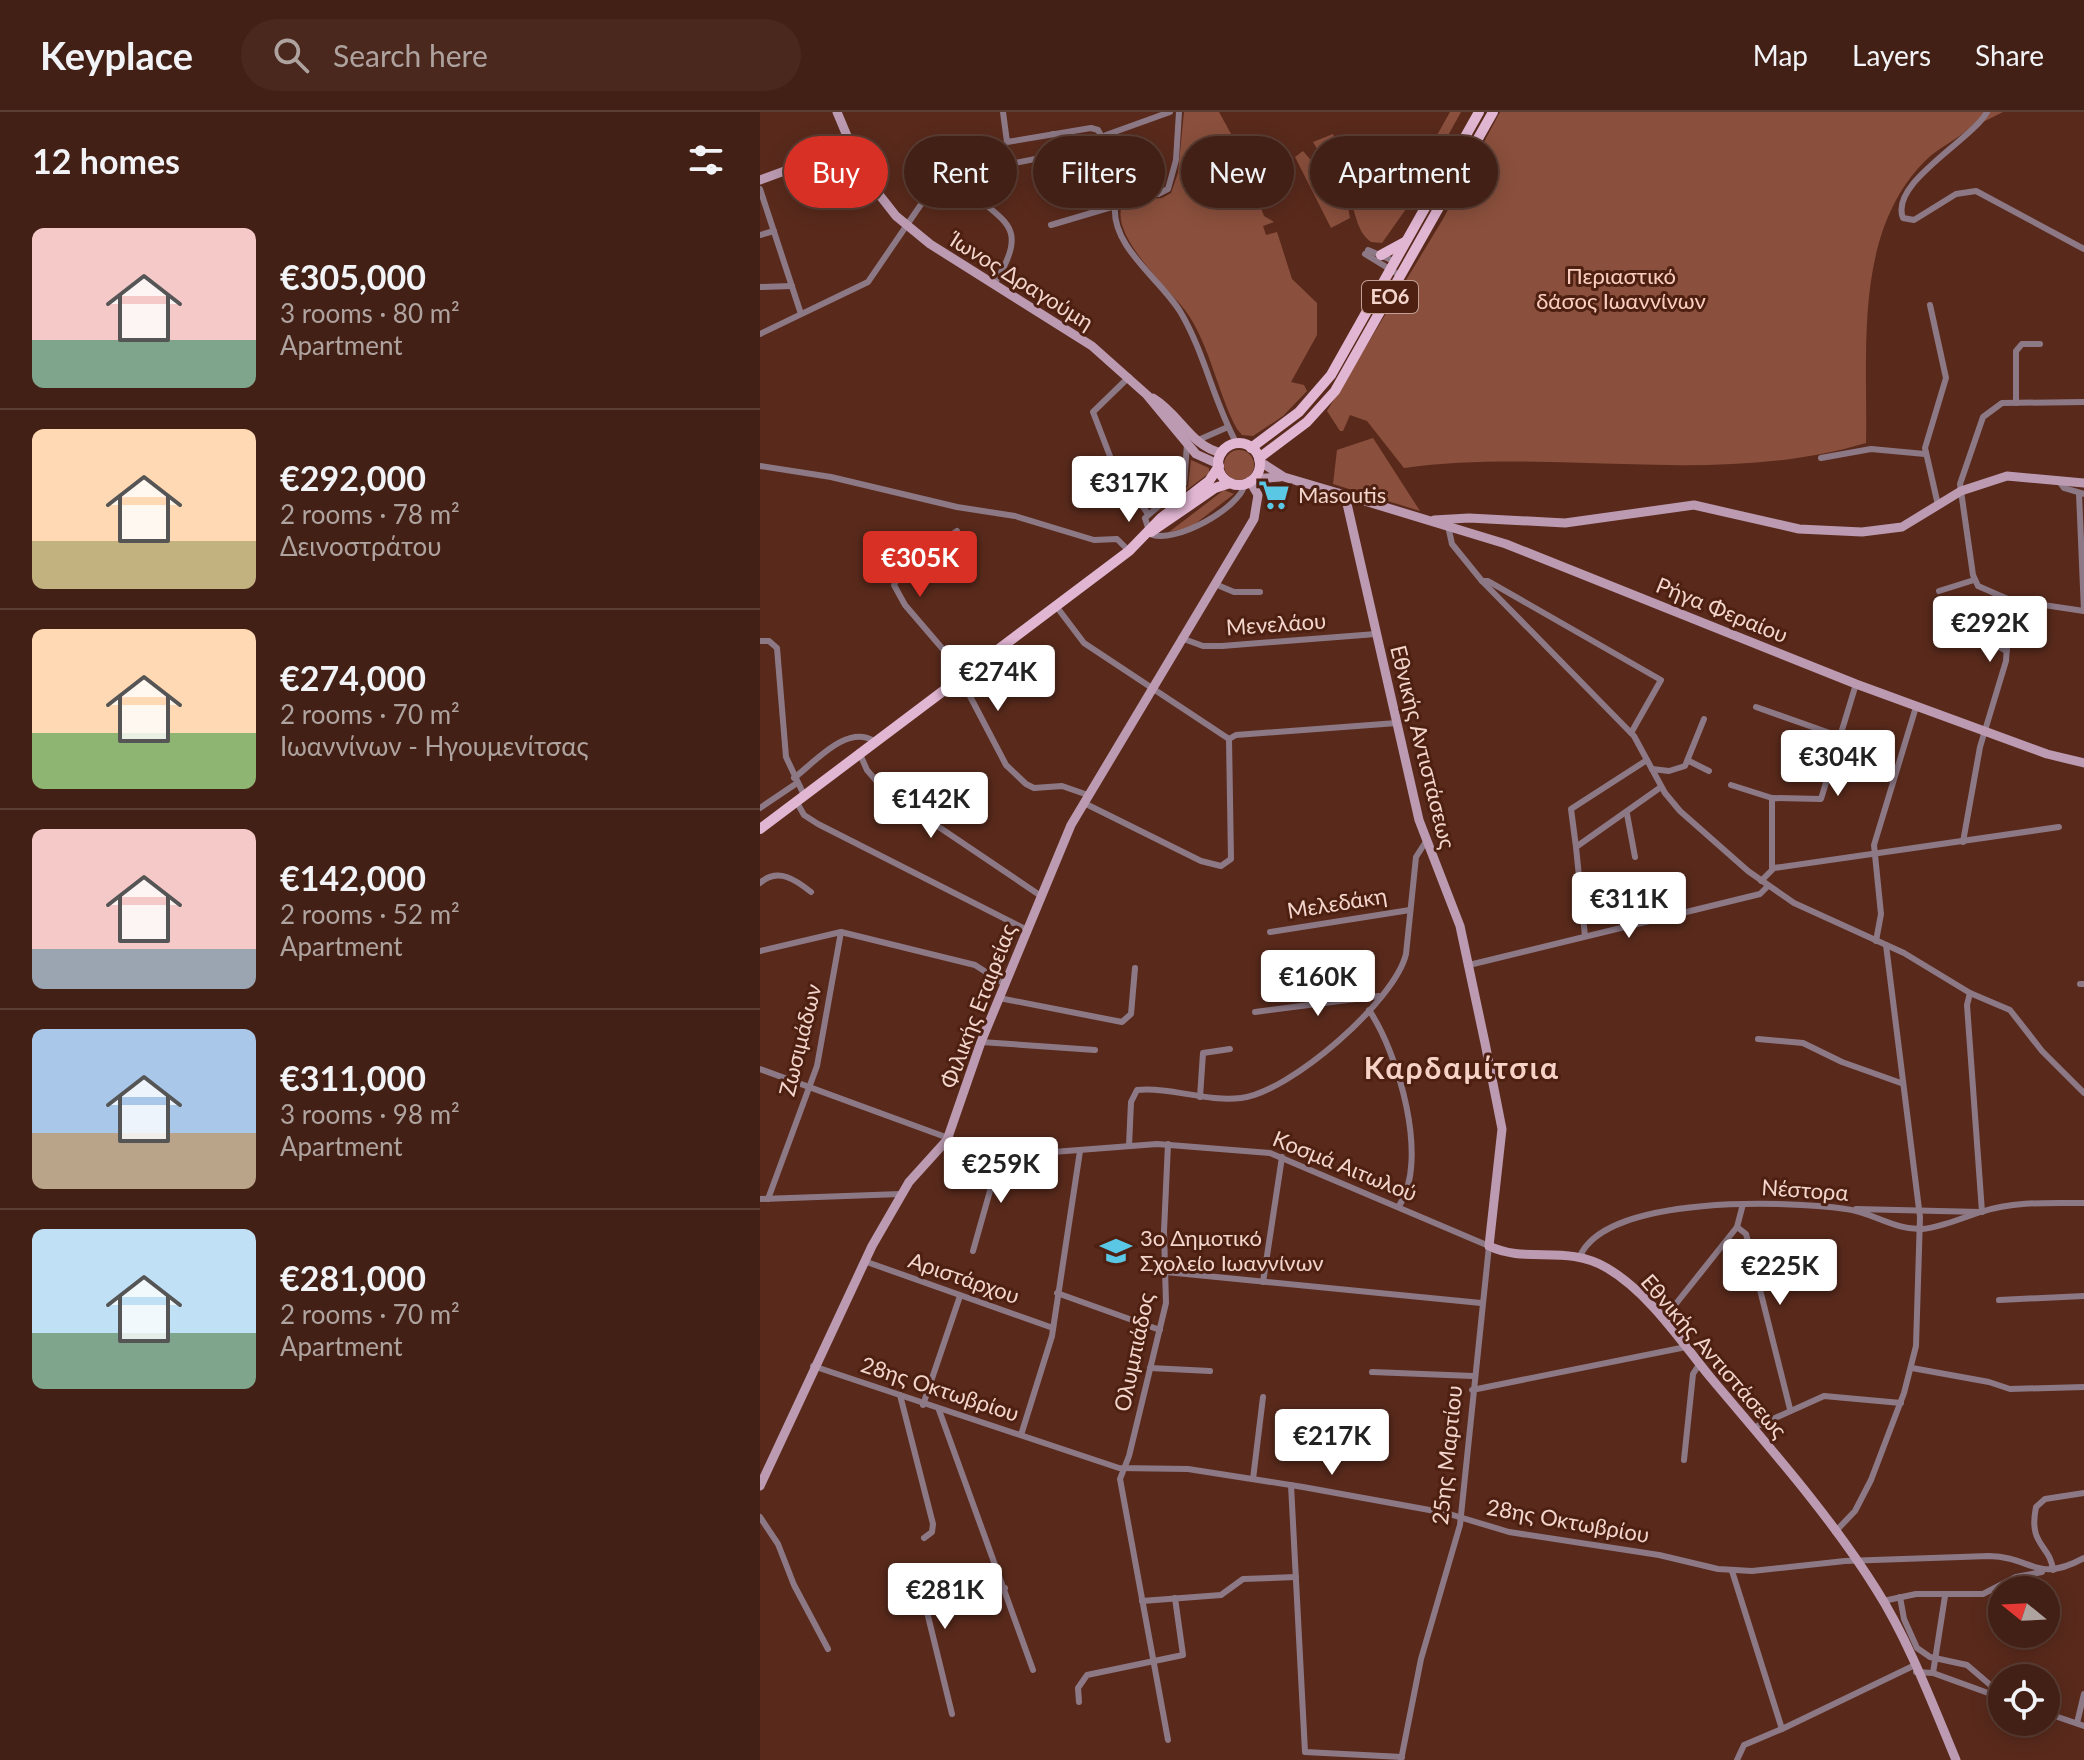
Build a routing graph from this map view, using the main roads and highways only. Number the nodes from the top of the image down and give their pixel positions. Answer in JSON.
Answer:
{"nodes":[{"id":1,"x":1479,"y":112,"type":"edge"},
{"id":2,"x":1493,"y":112,"type":"edge"},
{"id":3,"x":1409,"y":238,"type":"junction"},
{"id":4,"x":1381,"y":255,"type":"road end"},
{"id":5,"x":1399,"y":269,"type":"junction"},
{"id":6,"x":1251,"y":448,"type":"junction"},
{"id":7,"x":1259,"y":460,"type":"junction"},
{"id":8,"x":1220,"y":461,"type":"junction"},
{"id":9,"x":1230,"y":483,"type":"junction"},
{"id":10,"x":1149,"y":533,"type":"junction"},
{"id":11,"x":760,"y":829,"type":"edge"}],
"edges":[{"from":1,"to":3,"type":"main road","number":"ΕΟ6"},
{"from":2,"to":5,"type":"main road","number":"ΕΟ6"},
{"from":3,"to":4,"type":"main road"},
{"from":3,"to":5,"type":"main road","number":"ΕΟ6"},
{"from":5,"to":6,"type":"main road","number":"ΕΟ6"},
{"from":5,"to":7,"type":"main road","number":"ΕΟ6"},
{"from":6,"to":7,"type":"main road"},
{"from":6,"to":8,"type":"main road"},
{"from":7,"to":9,"type":"main road"},
{"from":8,"to":9,"type":"main road"},
{"from":8,"to":10,"type":"main road"},
{"from":9,"to":10,"type":"main road"},
{"from":10,"to":11,"type":"main road"}]}
